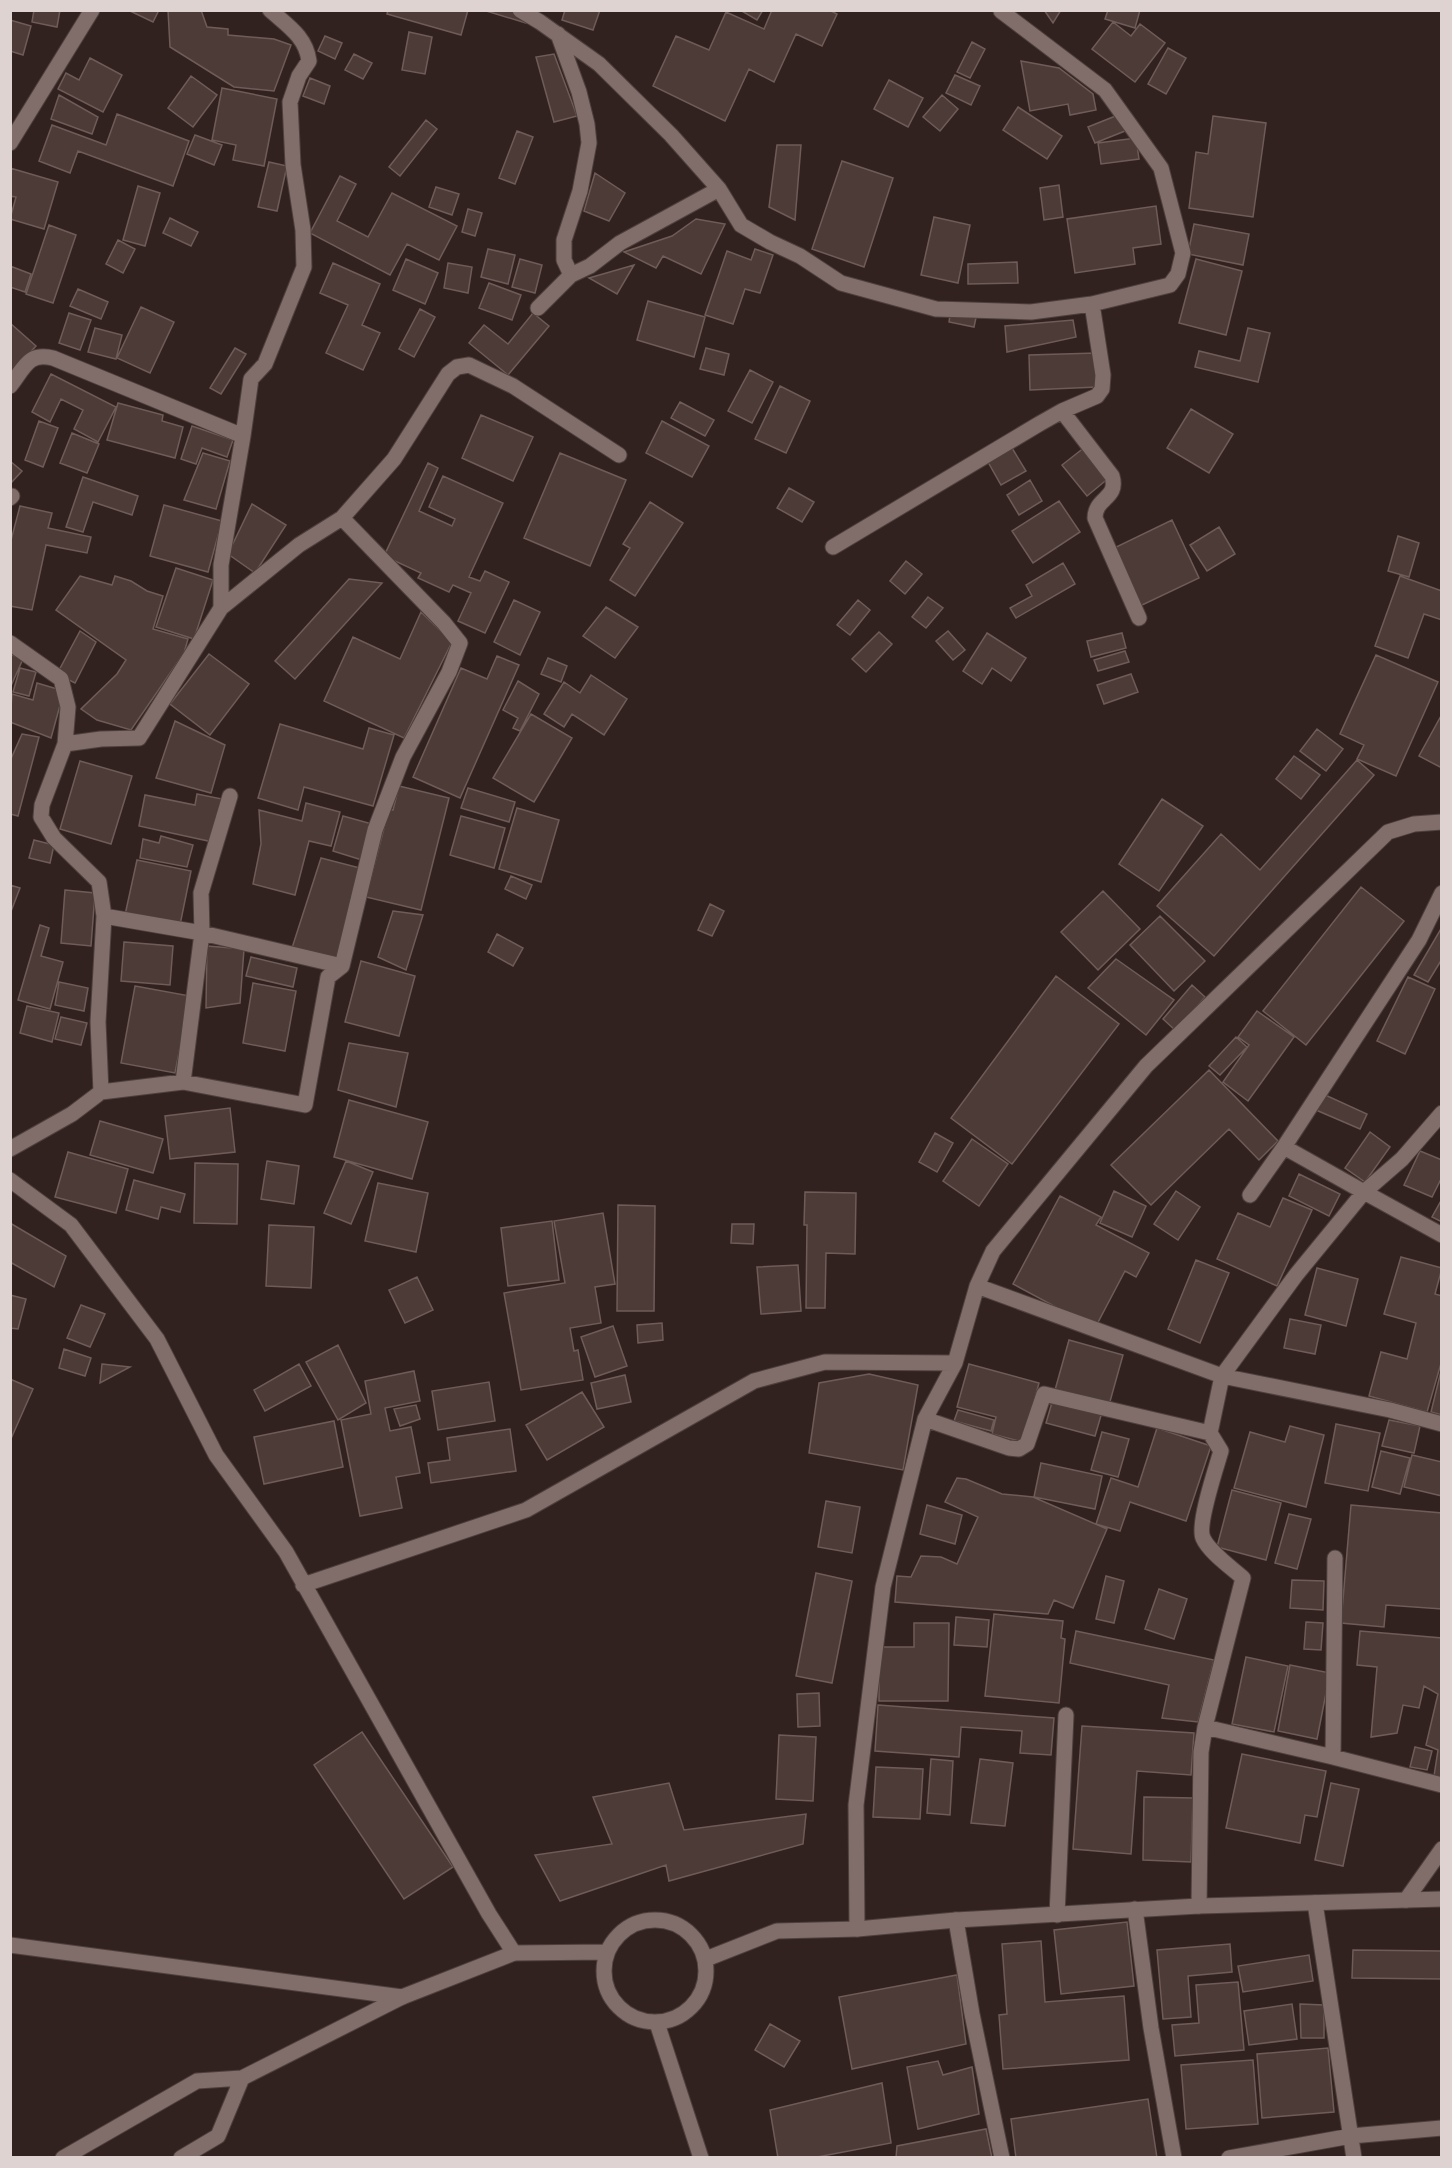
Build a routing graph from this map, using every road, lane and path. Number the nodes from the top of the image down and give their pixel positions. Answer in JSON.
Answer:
{"nodes":[{"id":1,"x":92,"y":10,"type":"edge"},
{"id":2,"x":270,"y":10,"type":"edge"},
{"id":3,"x":520,"y":10,"type":"edge"},
{"id":4,"x":1001,"y":11,"type":"edge"},
{"id":5,"x":558,"y":34,"type":"junction"},
{"id":6,"x":12,"y":137,"type":"edge"},
{"id":7,"x":719,"y":189,"type":"junction"},
{"id":8,"x":571,"y":275,"type":"junction"},
{"id":9,"x":1092,"y":304,"type":"junction"},
{"id":10,"x":537,"y":308,"type":"dead end"},
{"id":11,"x":10,"y":386,"type":"edge"},
{"id":12,"x":1062,"y":411,"type":"junction"},
{"id":13,"x":243,"y":436,"type":"junction"},
{"id":14,"x":619,"y":455,"type":"dead end"},
{"id":15,"x":342,"y":519,"type":"junction"},
{"id":16,"x":833,"y":547,"type":"dead end"},
{"id":17,"x":221,"y":608,"type":"junction"},
{"id":18,"x":1139,"y":618,"type":"dead end"},
{"id":19,"x":10,"y":643,"type":"edge"},
{"id":20,"x":65,"y":744,"type":"junction"},
{"id":21,"x":230,"y":795,"type":"dead end"},
{"id":22,"x":1442,"y":822,"type":"edge"},
{"id":23,"x":1442,"y":892,"type":"edge"},
{"id":24,"x":104,"y":916,"type":"junction"},
{"id":25,"x":202,"y":933,"type":"junction"},
{"id":26,"x":342,"y":966,"type":"junction"},
{"id":27,"x":183,"y":1082,"type":"junction"},
{"id":28,"x":101,"y":1092,"type":"junction"},
{"id":29,"x":1439,"y":1121,"type":"edge"},
{"id":30,"x":1284,"y":1147,"type":"junction"},
{"id":31,"x":10,"y":1149,"type":"edge"},
{"id":32,"x":10,"y":1180,"type":"edge"},
{"id":33,"x":1364,"y":1192,"type":"junction"},
{"id":34,"x":1250,"y":1195,"type":"dead end"},
{"id":35,"x":1442,"y":1235,"type":"edge"},
{"id":36,"x":977,"y":1286,"type":"junction"},
{"id":37,"x":955,"y":1363,"type":"junction"},
{"id":38,"x":1222,"y":1376,"type":"junction"},
{"id":39,"x":925,"y":1419,"type":"junction"},
{"id":40,"x":1442,"y":1424,"type":"edge"},
{"id":41,"x":1210,"y":1433,"type":"junction"},
{"id":42,"x":1335,"y":1558,"type":"dead end"},
{"id":43,"x":303,"y":1585,"type":"junction"},
{"id":44,"x":1066,"y":1715,"type":"dead end"},
{"id":45,"x":1205,"y":1727,"type":"junction"},
{"id":46,"x":1333,"y":1757,"type":"junction"},
{"id":47,"x":1442,"y":1785,"type":"edge"},
{"id":48,"x":1442,"y":1849,"type":"edge"},
{"id":49,"x":1442,"y":1899,"type":"edge"},
{"id":50,"x":1406,"y":1900,"type":"junction"},
{"id":51,"x":1315,"y":1903,"type":"junction"},
{"id":52,"x":1199,"y":1906,"type":"junction"},
{"id":53,"x":1135,"y":1909,"type":"junction"},
{"id":54,"x":1057,"y":1915,"type":"junction"},
{"id":55,"x":956,"y":1920,"type":"junction"},
{"id":56,"x":857,"y":1929,"type":"junction"},
{"id":57,"x":10,"y":1945,"type":"edge"},
{"id":58,"x":606,"y":1952,"type":"junction"},
{"id":59,"x":514,"y":1953,"type":"junction"},
{"id":60,"x":706,"y":1959,"type":"junction"},
{"id":61,"x":402,"y":1997,"type":"junction"},
{"id":62,"x":657,"y":2023,"type":"junction"},
{"id":63,"x":243,"y":2078,"type":"junction"},
{"id":64,"x":1442,"y":2128,"type":"edge"},
{"id":65,"x":1351,"y":2136,"type":"junction"},
{"id":66,"x":63,"y":2157,"type":"edge"},
{"id":67,"x":181,"y":2157,"type":"edge"},
{"id":68,"x":701,"y":2157,"type":"edge"},
{"id":69,"x":1002,"y":2157,"type":"edge"},
{"id":70,"x":1174,"y":2157,"type":"edge"},
{"id":71,"x":1229,"y":2157,"type":"edge"},
{"id":72,"x":1354,"y":2157,"type":"edge"}],
"edges":[{"from":1,"to":6,"type":"street"},
{"from":2,"to":13,"type":"street"},
{"from":3,"to":5,"type":"street"},
{"from":4,"to":9,"type":"street"},
{"from":5,"to":7,"type":"street"},
{"from":5,"to":8,"type":"street"},
{"from":7,"to":8,"type":"street"},
{"from":7,"to":9,"type":"street"},
{"from":8,"to":10,"type":"street"},
{"from":9,"to":12,"type":"street"},
{"from":11,"to":13,"type":"street"},
{"from":12,"to":16,"type":"street"},
{"from":12,"to":18,"type":"street"},
{"from":13,"to":17,"type":"street"},
{"from":14,"to":15,"type":"street"},
{"from":15,"to":17,"type":"street"},
{"from":15,"to":26,"type":"street"},
{"from":17,"to":20,"type":"street"},
{"from":19,"to":20,"type":"street"},
{"from":20,"to":24,"type":"street"},
{"from":21,"to":25,"type":"street"},
{"from":22,"to":36,"type":"street"},
{"from":23,"to":30,"type":"street"},
{"from":24,"to":25,"type":"street"},
{"from":24,"to":28,"type":"street"},
{"from":25,"to":26,"type":"street"},
{"from":25,"to":27,"type":"street"},
{"from":26,"to":27,"type":"street"},
{"from":27,"to":28,"type":"street"},
{"from":28,"to":31,"type":"street"},
{"from":29,"to":33,"type":"street"},
{"from":30,"to":33,"type":"street"},
{"from":30,"to":34,"type":"street"},
{"from":32,"to":43,"type":"street"},
{"from":33,"to":35,"type":"street"},
{"from":33,"to":38,"type":"street"},
{"from":36,"to":37,"type":"street"},
{"from":36,"to":38,"type":"street"},
{"from":37,"to":39,"type":"street"},
{"from":37,"to":43,"type":"street"},
{"from":38,"to":40,"type":"street"},
{"from":38,"to":41,"type":"street"},
{"from":39,"to":41,"type":"street"},
{"from":39,"to":56,"type":"street"},
{"from":41,"to":45,"type":"street"},
{"from":42,"to":46,"type":"street"},
{"from":43,"to":59,"type":"street"},
{"from":44,"to":54,"type":"street"},
{"from":45,"to":46,"type":"street"},
{"from":45,"to":52,"type":"street"},
{"from":46,"to":47,"type":"street"},
{"from":48,"to":50,"type":"street"},
{"from":49,"to":50,"type":"street"},
{"from":50,"to":51,"type":"street"},
{"from":51,"to":52,"type":"street"},
{"from":51,"to":65,"type":"street"},
{"from":52,"to":53,"type":"street"},
{"from":53,"to":54,"type":"street"},
{"from":53,"to":70,"type":"street"},
{"from":54,"to":55,"type":"street"},
{"from":55,"to":56,"type":"street"},
{"from":55,"to":69,"type":"street"},
{"from":56,"to":60,"type":"street"},
{"from":57,"to":61,"type":"street"},
{"from":58,"to":59,"type":"street"},
{"from":58,"to":60,"type":"street"},
{"from":58,"to":62,"type":"street"},
{"from":59,"to":61,"type":"street"},
{"from":60,"to":62,"type":"street"},
{"from":61,"to":63,"type":"street"},
{"from":62,"to":68,"type":"street"},
{"from":63,"to":66,"type":"street"},
{"from":63,"to":67,"type":"street"},
{"from":64,"to":65,"type":"street"},
{"from":65,"to":71,"type":"street"},
{"from":65,"to":72,"type":"street"}]}
